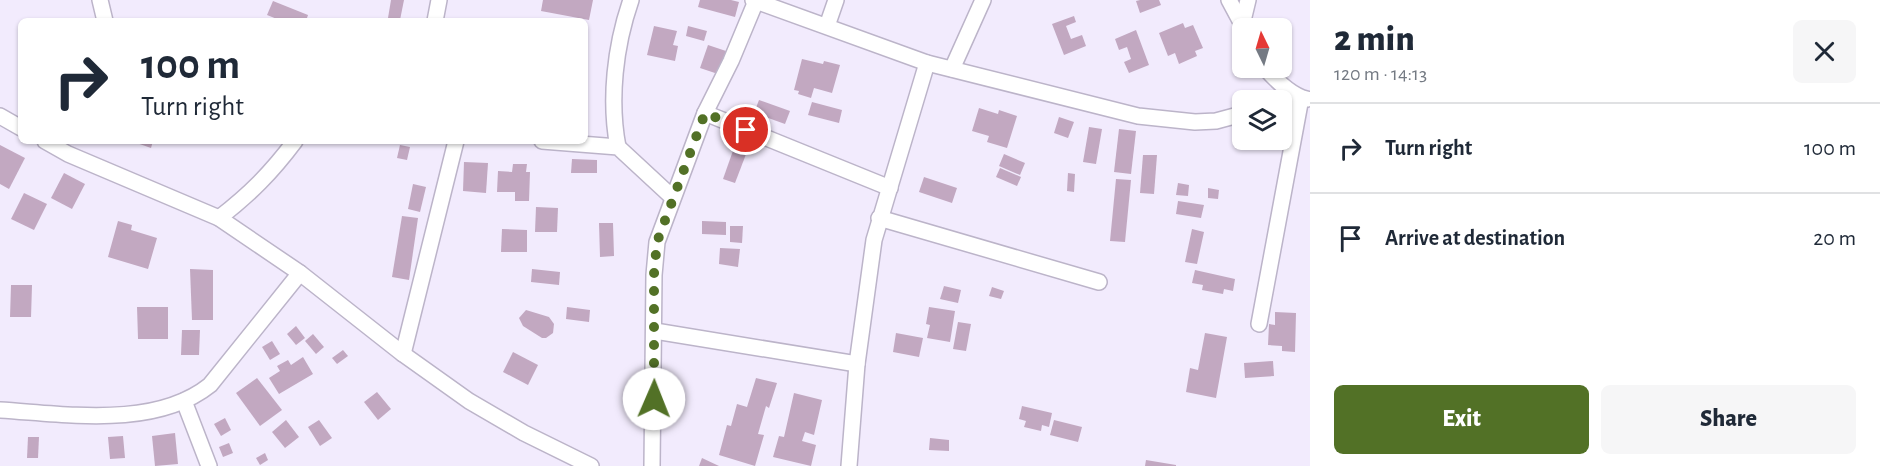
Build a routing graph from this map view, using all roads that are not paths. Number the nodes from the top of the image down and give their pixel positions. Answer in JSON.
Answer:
{"nodes":[{"id":1,"x":100,"y":0,"type":"edge"},
{"id":2,"x":439,"y":0,"type":"edge"},
{"id":3,"x":631,"y":0,"type":"edge"},
{"id":4,"x":836,"y":0,"type":"edge"},
{"id":5,"x":984,"y":0,"type":"edge"},
{"id":6,"x":1229,"y":0,"type":"edge"},
{"id":7,"x":1248,"y":0,"type":"edge"},
{"id":8,"x":755,"y":1,"type":"edge"},
{"id":9,"x":104,"y":18,"type":"edge"},
{"id":10,"x":436,"y":18,"type":"edge"},
{"id":11,"x":1238,"y":18,"type":"edge"},
{"id":12,"x":1245,"y":18,"type":"edge"},
{"id":13,"x":827,"y":26,"type":"junction"},
{"id":14,"x":927,"y":63,"type":"junction"},
{"id":15,"x":951,"y":69,"type":"junction"},
{"id":16,"x":1274,"y":78,"type":"edge"},
{"id":17,"x":1306,"y":98,"type":"edge"},
{"id":18,"x":705,"y":113,"type":"junction"},
{"id":19,"x":0,"y":116,"type":"edge"},
{"id":20,"x":1232,"y":117,"type":"edge"},
{"id":21,"x":18,"y":126,"type":"edge"},
{"id":22,"x":293,"y":144,"type":"edge"},
{"id":23,"x":455,"y":144,"type":"edge"},
{"id":24,"x":580,"y":144,"type":"edge"},
{"id":25,"x":70,"y":147,"type":"edge"},
{"id":26,"x":618,"y":147,"type":"junction"},
{"id":27,"x":890,"y":188,"type":"junction"},
{"id":28,"x":672,"y":197,"type":"junction"},
{"id":29,"x":219,"y":218,"type":"junction"},
{"id":30,"x":879,"y":218,"type":"junction"},
{"id":31,"x":300,"y":273,"type":"junction"},
{"id":32,"x":1099,"y":282,"type":"dead end"},
{"id":33,"x":1259,"y":324,"type":"dead end"},
{"id":34,"x":655,"y":331,"type":"junction"},
{"id":35,"x":403,"y":354,"type":"junction"},
{"id":36,"x":857,"y":364,"type":"junction"},
{"id":37,"x":184,"y":400,"type":"junction"},
{"id":38,"x":0,"y":410,"type":"edge"},
{"id":39,"x":209,"y":466,"type":"edge"},
{"id":40,"x":591,"y":466,"type":"edge"},
{"id":41,"x":652,"y":466,"type":"edge"},
{"id":42,"x":849,"y":466,"type":"edge"}],
"edges":[{"from":1,"to":9,"type":"street"},
{"from":2,"to":10,"type":"street"},
{"from":3,"to":26,"type":"street"},
{"from":4,"to":13,"type":"street"},
{"from":5,"to":15,"type":"street"},
{"from":6,"to":11,"type":"street"},
{"from":7,"to":12,"type":"street"},
{"from":8,"to":13,"type":"street"},
{"from":8,"to":18,"type":"street"},
{"from":13,"to":14,"type":"street"},
{"from":14,"to":15,"type":"street"},
{"from":14,"to":27,"type":"street"},
{"from":15,"to":20,"type":"street"},
{"from":16,"to":17,"type":"street"},
{"from":17,"to":33,"type":"street"},
{"from":18,"to":27,"type":"street"},
{"from":18,"to":28,"type":"street"},
{"from":19,"to":21,"type":"street"},
{"from":22,"to":29,"type":"street"},
{"from":23,"to":35,"type":"street"},
{"from":24,"to":26,"type":"street"},
{"from":25,"to":29,"type":"street"},
{"from":26,"to":28,"type":"street"},
{"from":27,"to":30,"type":"street"},
{"from":28,"to":34,"type":"street"},
{"from":29,"to":31,"type":"street"},
{"from":30,"to":32,"type":"street"},
{"from":30,"to":36,"type":"street"},
{"from":31,"to":35,"type":"street"},
{"from":31,"to":37,"type":"street"},
{"from":34,"to":36,"type":"street"},
{"from":34,"to":41,"type":"street"},
{"from":35,"to":40,"type":"street"},
{"from":36,"to":42,"type":"street"},
{"from":37,"to":38,"type":"street"},
{"from":37,"to":39,"type":"street"}]}
